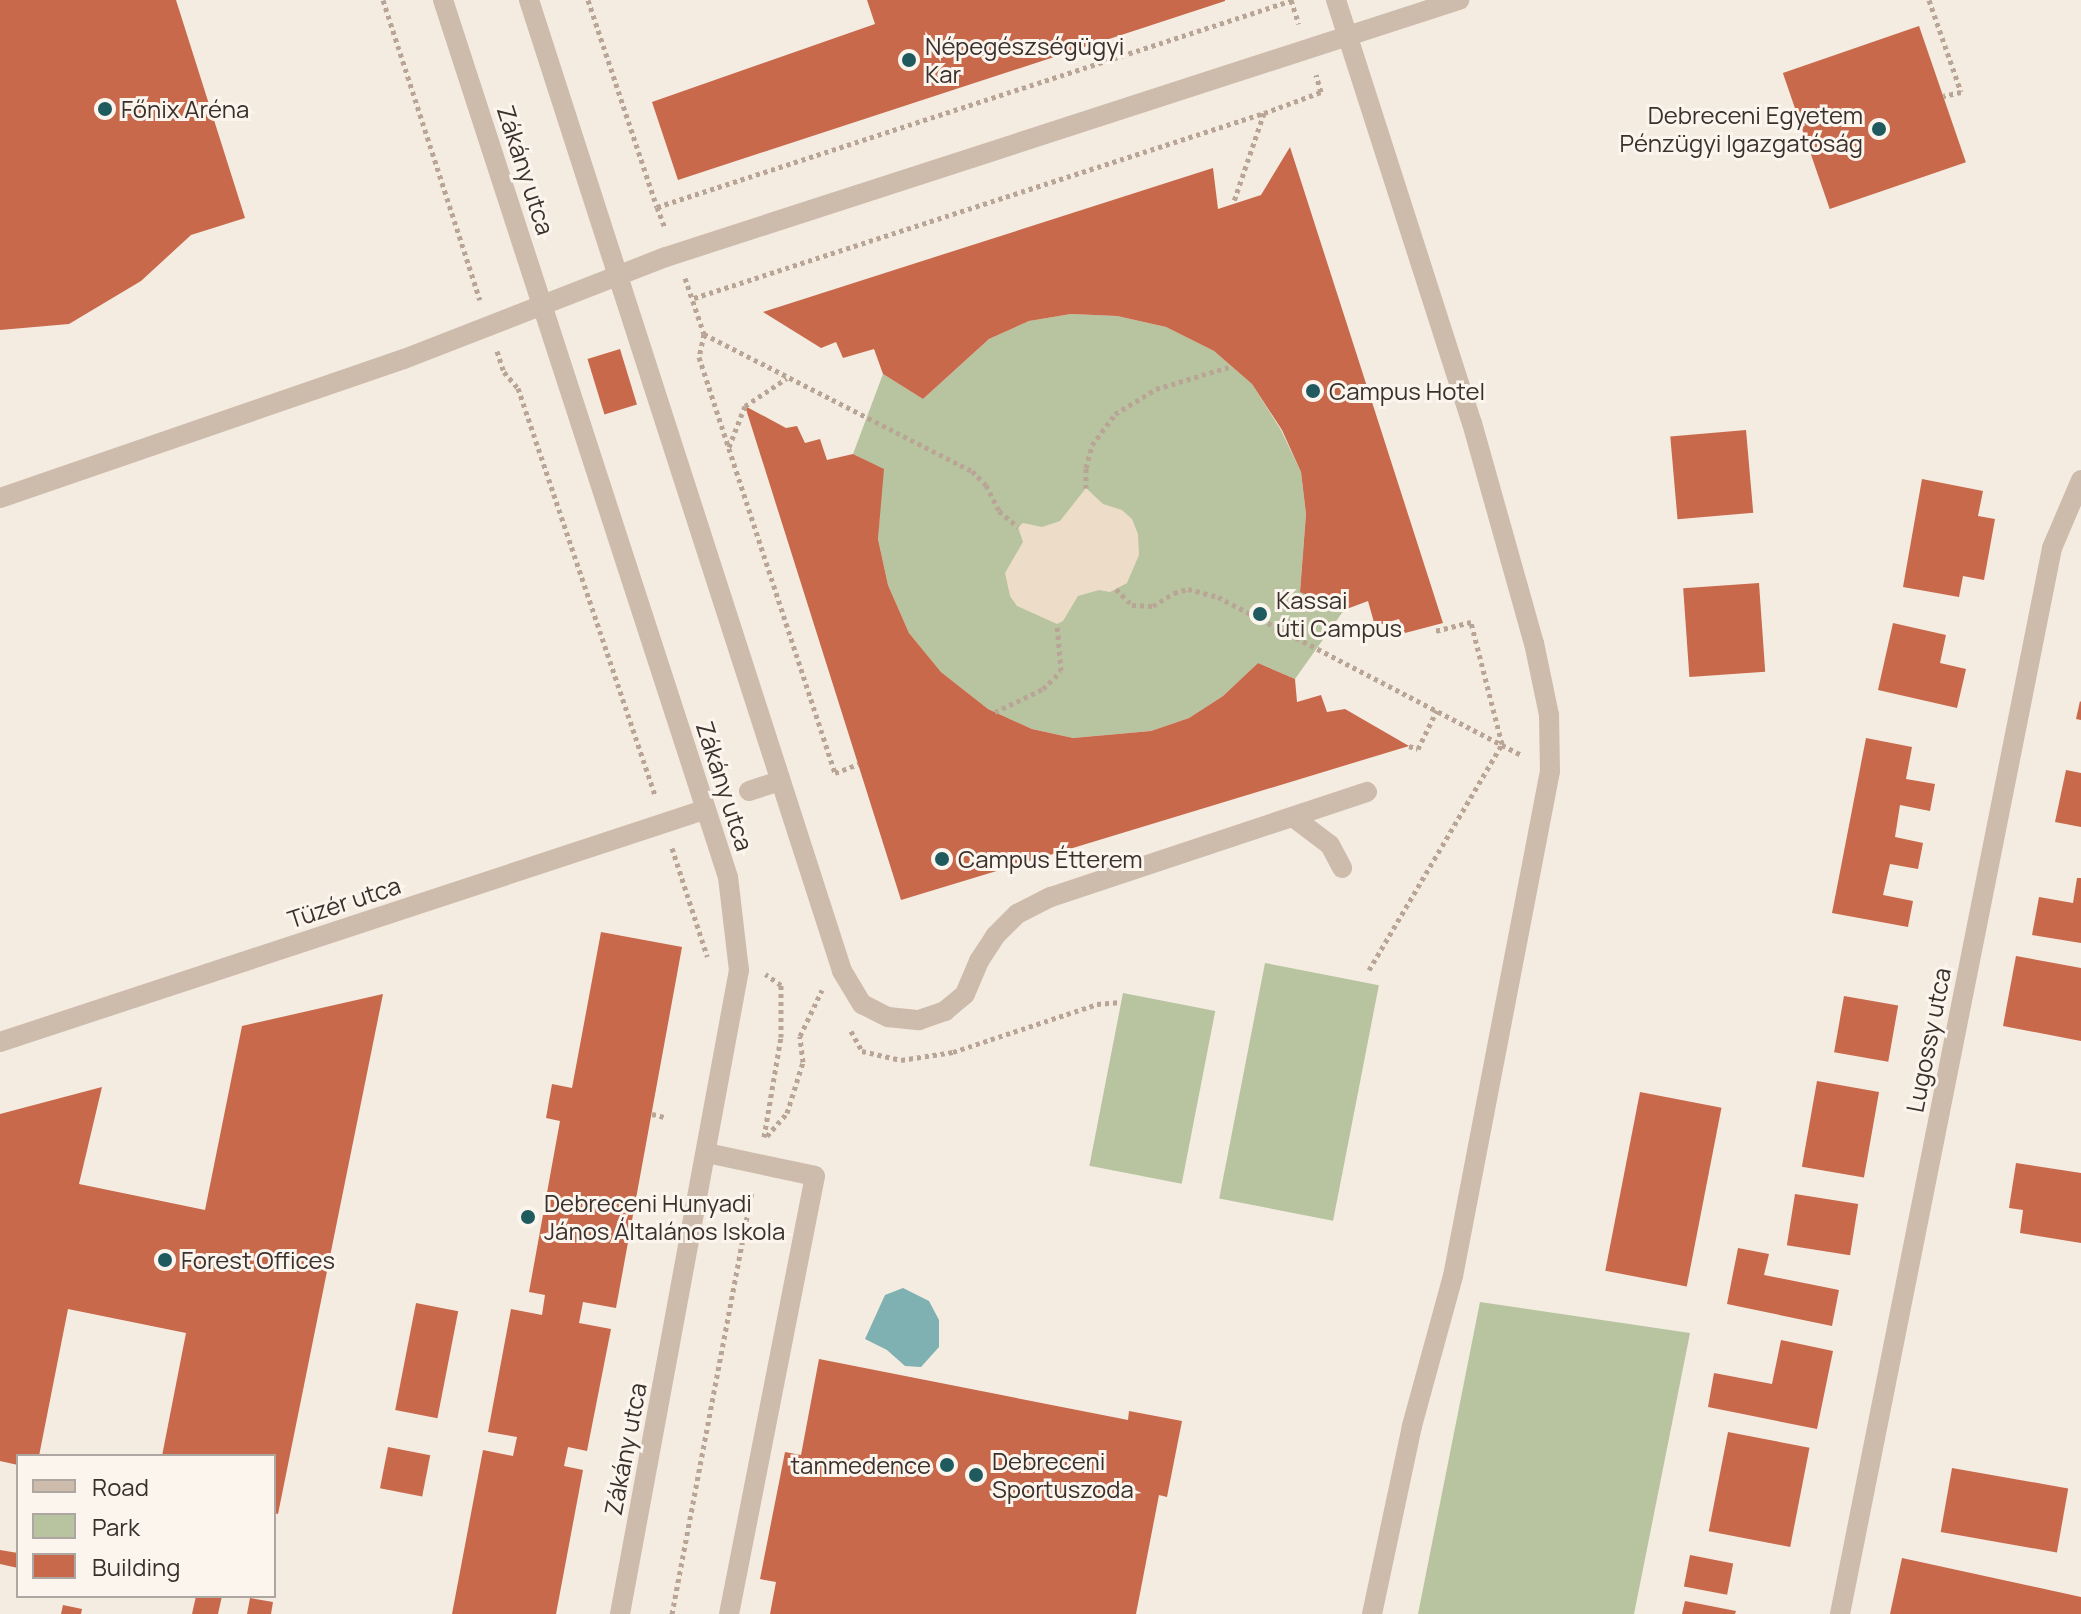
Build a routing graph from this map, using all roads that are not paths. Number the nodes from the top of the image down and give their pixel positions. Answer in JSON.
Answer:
{"nodes":[{"id":1,"x":443,"y":0,"type":"edge"},
{"id":2,"x":529,"y":0,"type":"edge"},
{"id":3,"x":1336,"y":0,"type":"edge"},
{"id":4,"x":1459,"y":0,"type":"edge"},
{"id":5,"x":1347,"y":36,"type":"junction"},
{"id":6,"x":618,"y":275,"type":"junction"},
{"id":7,"x":542,"y":307,"type":"junction"},
{"id":8,"x":2081,"y":480,"type":"edge"},
{"id":9,"x":0,"y":498,"type":"edge"},
{"id":10,"x":780,"y":781,"type":"junction"},
{"id":11,"x":749,"y":791,"type":"dead end"},
{"id":12,"x":1367,"y":792,"type":"dead end"},
{"id":13,"x":704,"y":810,"type":"junction"},
{"id":14,"x":1293,"y":817,"type":"junction"},
{"id":15,"x":1342,"y":868,"type":"dead end"},
{"id":16,"x":0,"y":1042,"type":"edge"},
{"id":17,"x":707,"y":1153,"type":"junction"},
{"id":18,"x":620,"y":1614,"type":"edge"},
{"id":19,"x":729,"y":1614,"type":"edge"},
{"id":20,"x":1372,"y":1614,"type":"edge"},
{"id":21,"x":1840,"y":1614,"type":"edge"}],
"edges":[{"from":1,"to":7,"type":"street","name":"Zákány utca"},
{"from":2,"to":6,"type":"street"},
{"from":3,"to":5,"type":"street"},
{"from":4,"to":5,"type":"street"},
{"from":5,"to":6,"type":"street"},
{"from":5,"to":20,"type":"street"},
{"from":6,"to":7,"type":"street"},
{"from":6,"to":10,"type":"street"},
{"from":7,"to":9,"type":"street"},
{"from":7,"to":13,"type":"street","name":"Zákány utca"},
{"from":8,"to":21,"type":"street","name":"Lugossy utca"},
{"from":10,"to":11,"type":"street"},
{"from":10,"to":14,"type":"street"},
{"from":12,"to":14,"type":"street"},
{"from":13,"to":16,"type":"street","name":"Tüzér utca"},
{"from":13,"to":17,"type":"street","name":"Zákány utca"},
{"from":14,"to":15,"type":"street"},
{"from":17,"to":18,"type":"street","name":"Zákány utca"},
{"from":17,"to":19,"type":"street"}]}
